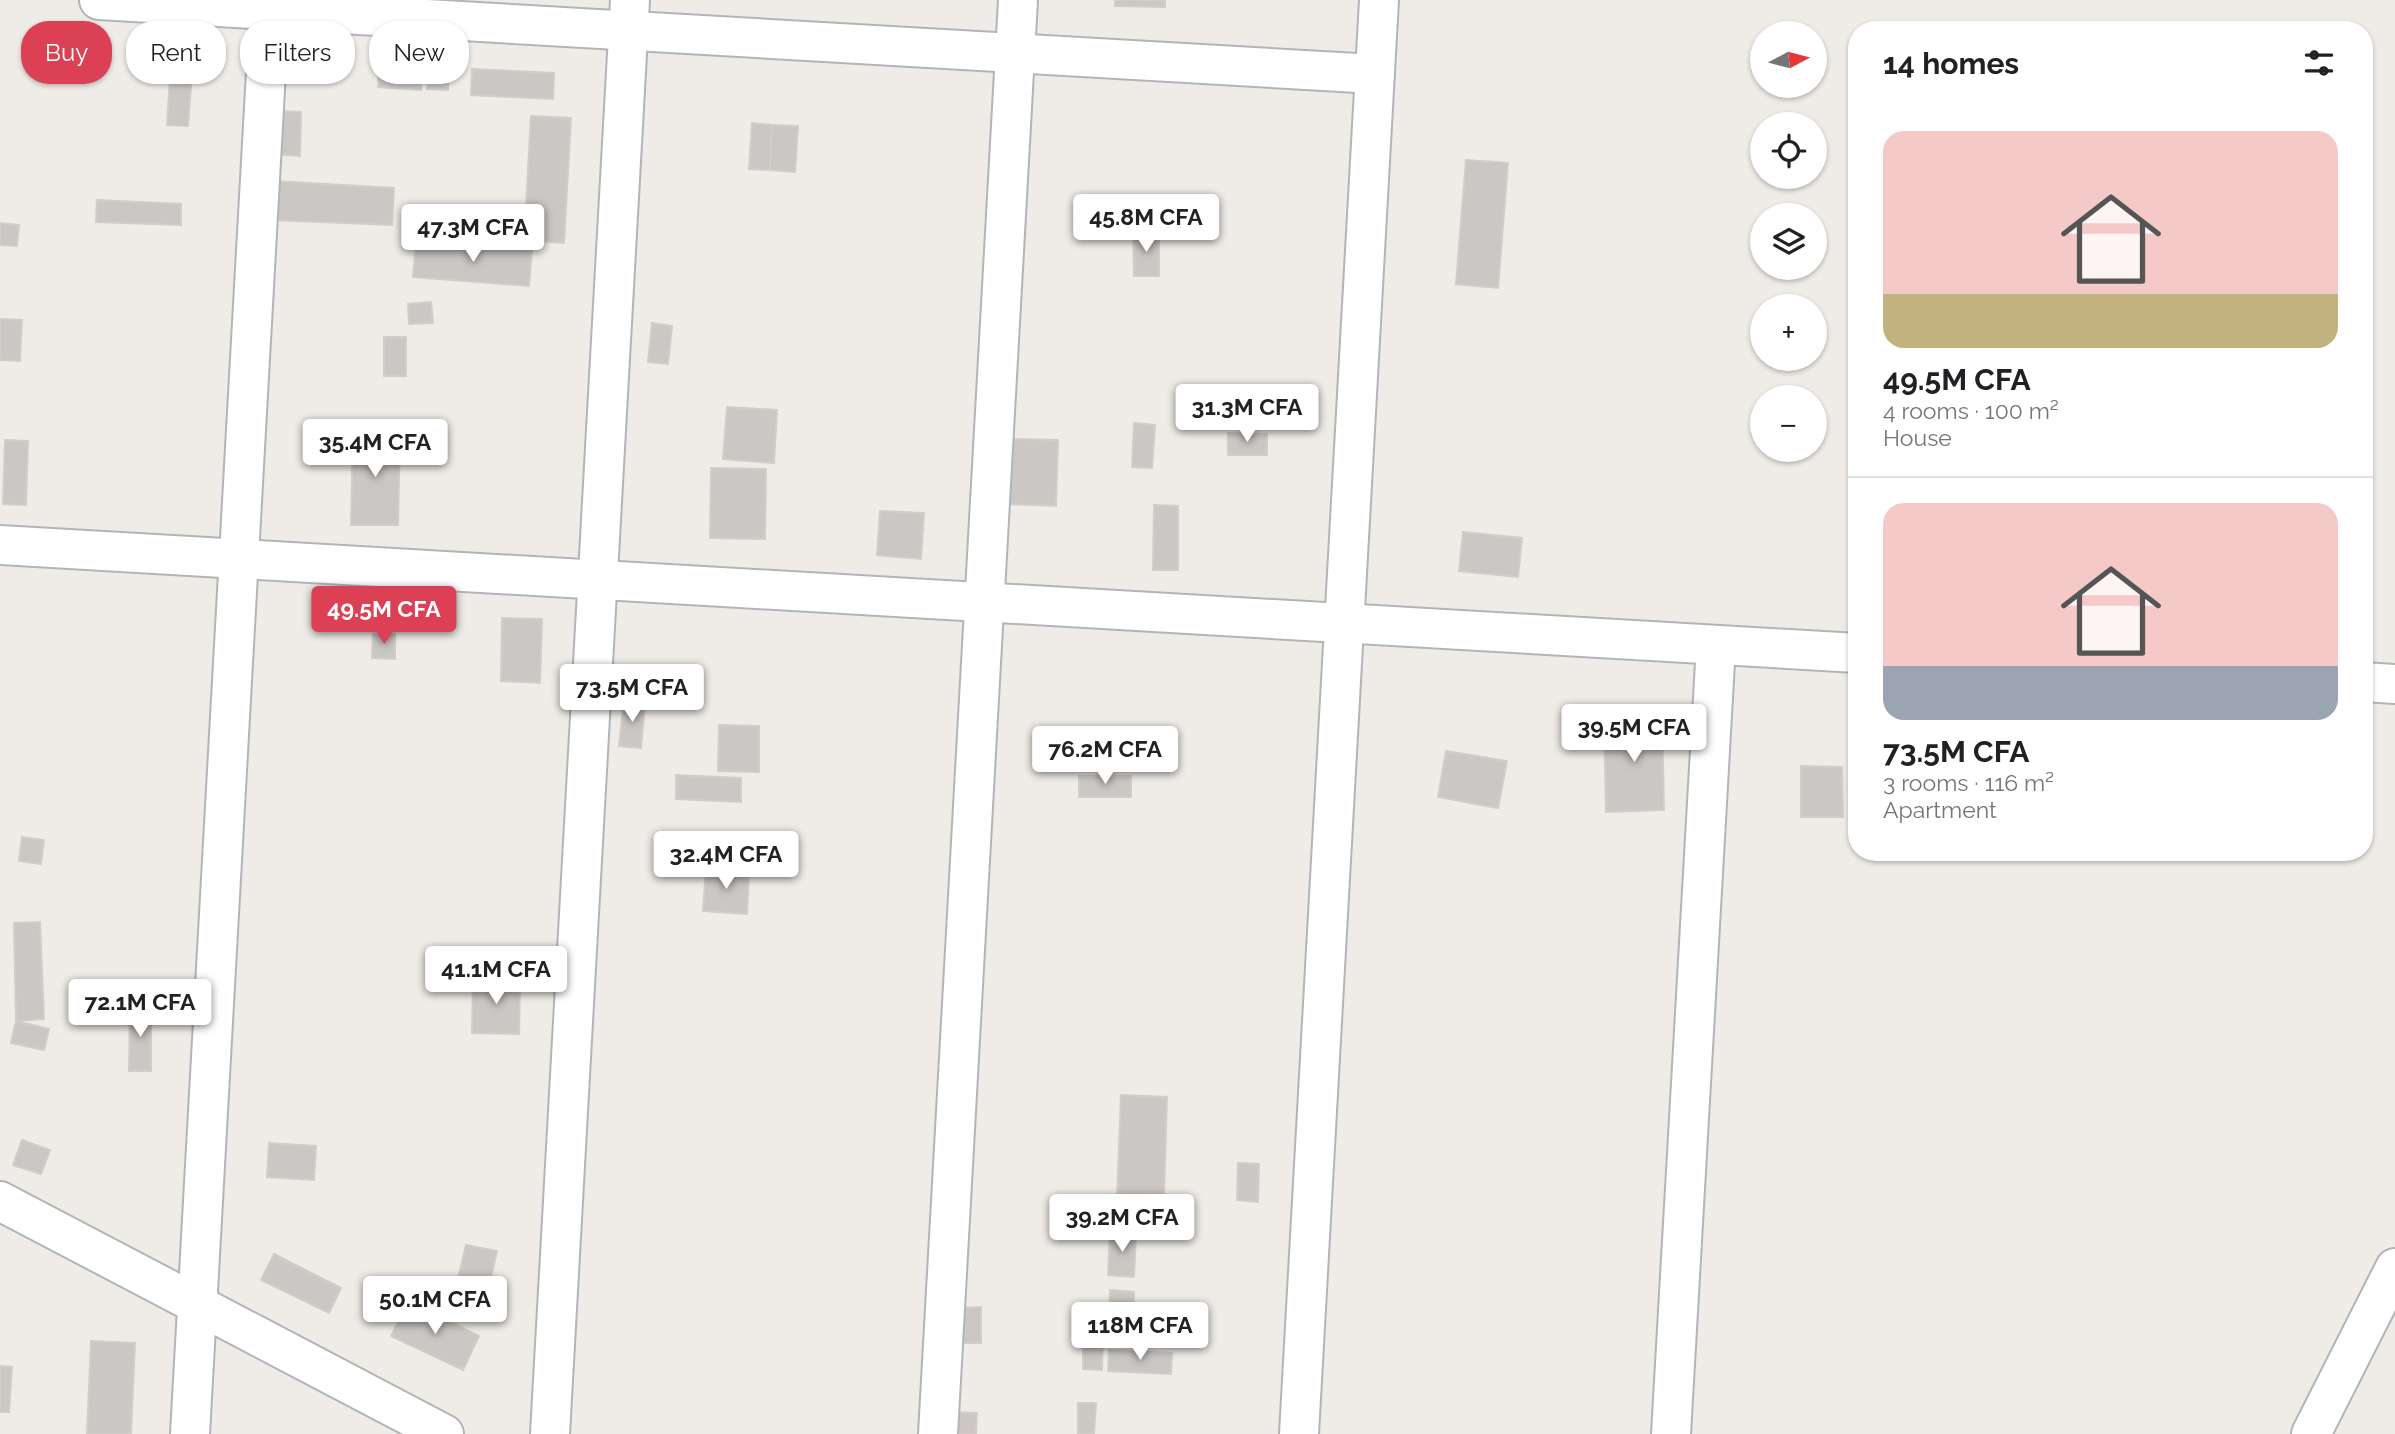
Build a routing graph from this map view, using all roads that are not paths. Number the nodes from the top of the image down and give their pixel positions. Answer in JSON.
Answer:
{"nodes":[{"id":1,"x":99,"y":0,"type":"edge"},
{"id":2,"x":1018,"y":0,"type":"edge"},
{"id":3,"x":1379,"y":0,"type":"edge"},
{"id":4,"x":270,"y":5,"type":"edge"},
{"id":5,"x":629,"y":15,"type":"edge"},
{"id":6,"x":1015,"y":53,"type":"junction"},
{"id":7,"x":1375,"y":74,"type":"junction"},
{"id":8,"x":0,"y":545,"type":"edge"},
{"id":9,"x":239,"y":558,"type":"junction"},
{"id":10,"x":597,"y":579,"type":"junction"},
{"id":11,"x":984,"y":602,"type":"junction"},
{"id":12,"x":1344,"y":623,"type":"junction"},
{"id":13,"x":1716,"y":645,"type":"junction"},
{"id":14,"x":1848,"y":652,"type":"edge"},
{"id":15,"x":2373,"y":683,"type":"edge"},
{"id":16,"x":2395,"y":684,"type":"edge"},
{"id":17,"x":0,"y":1201,"type":"edge"},
{"id":18,"x":2395,"y":1268,"type":"edge"},
{"id":19,"x":197,"y":1305,"type":"junction"},
{"id":20,"x":190,"y":1434,"type":"edge"},
{"id":21,"x":443,"y":1434,"type":"edge"},
{"id":22,"x":550,"y":1434,"type":"edge"},
{"id":23,"x":938,"y":1434,"type":"edge"},
{"id":24,"x":1299,"y":1434,"type":"edge"},
{"id":25,"x":1671,"y":1434,"type":"edge"},
{"id":26,"x":2311,"y":1434,"type":"edge"}],
"edges":[{"from":1,"to":4,"type":"street"},
{"from":2,"to":6,"type":"street"},
{"from":3,"to":7,"type":"street"},
{"from":4,"to":5,"type":"street"},
{"from":4,"to":9,"type":"street"},
{"from":5,"to":6,"type":"street"},
{"from":5,"to":10,"type":"street"},
{"from":6,"to":7,"type":"street"},
{"from":6,"to":11,"type":"street"},
{"from":7,"to":12,"type":"street"},
{"from":8,"to":9,"type":"street"},
{"from":9,"to":10,"type":"street"},
{"from":9,"to":19,"type":"street"},
{"from":10,"to":11,"type":"street"},
{"from":10,"to":22,"type":"street"},
{"from":11,"to":12,"type":"street"},
{"from":11,"to":23,"type":"street"},
{"from":12,"to":13,"type":"street"},
{"from":12,"to":24,"type":"street"},
{"from":13,"to":14,"type":"street"},
{"from":13,"to":25,"type":"street"},
{"from":15,"to":16,"type":"street"},
{"from":17,"to":19,"type":"street"},
{"from":18,"to":26,"type":"street"},
{"from":19,"to":20,"type":"street"},
{"from":19,"to":21,"type":"street"}]}
